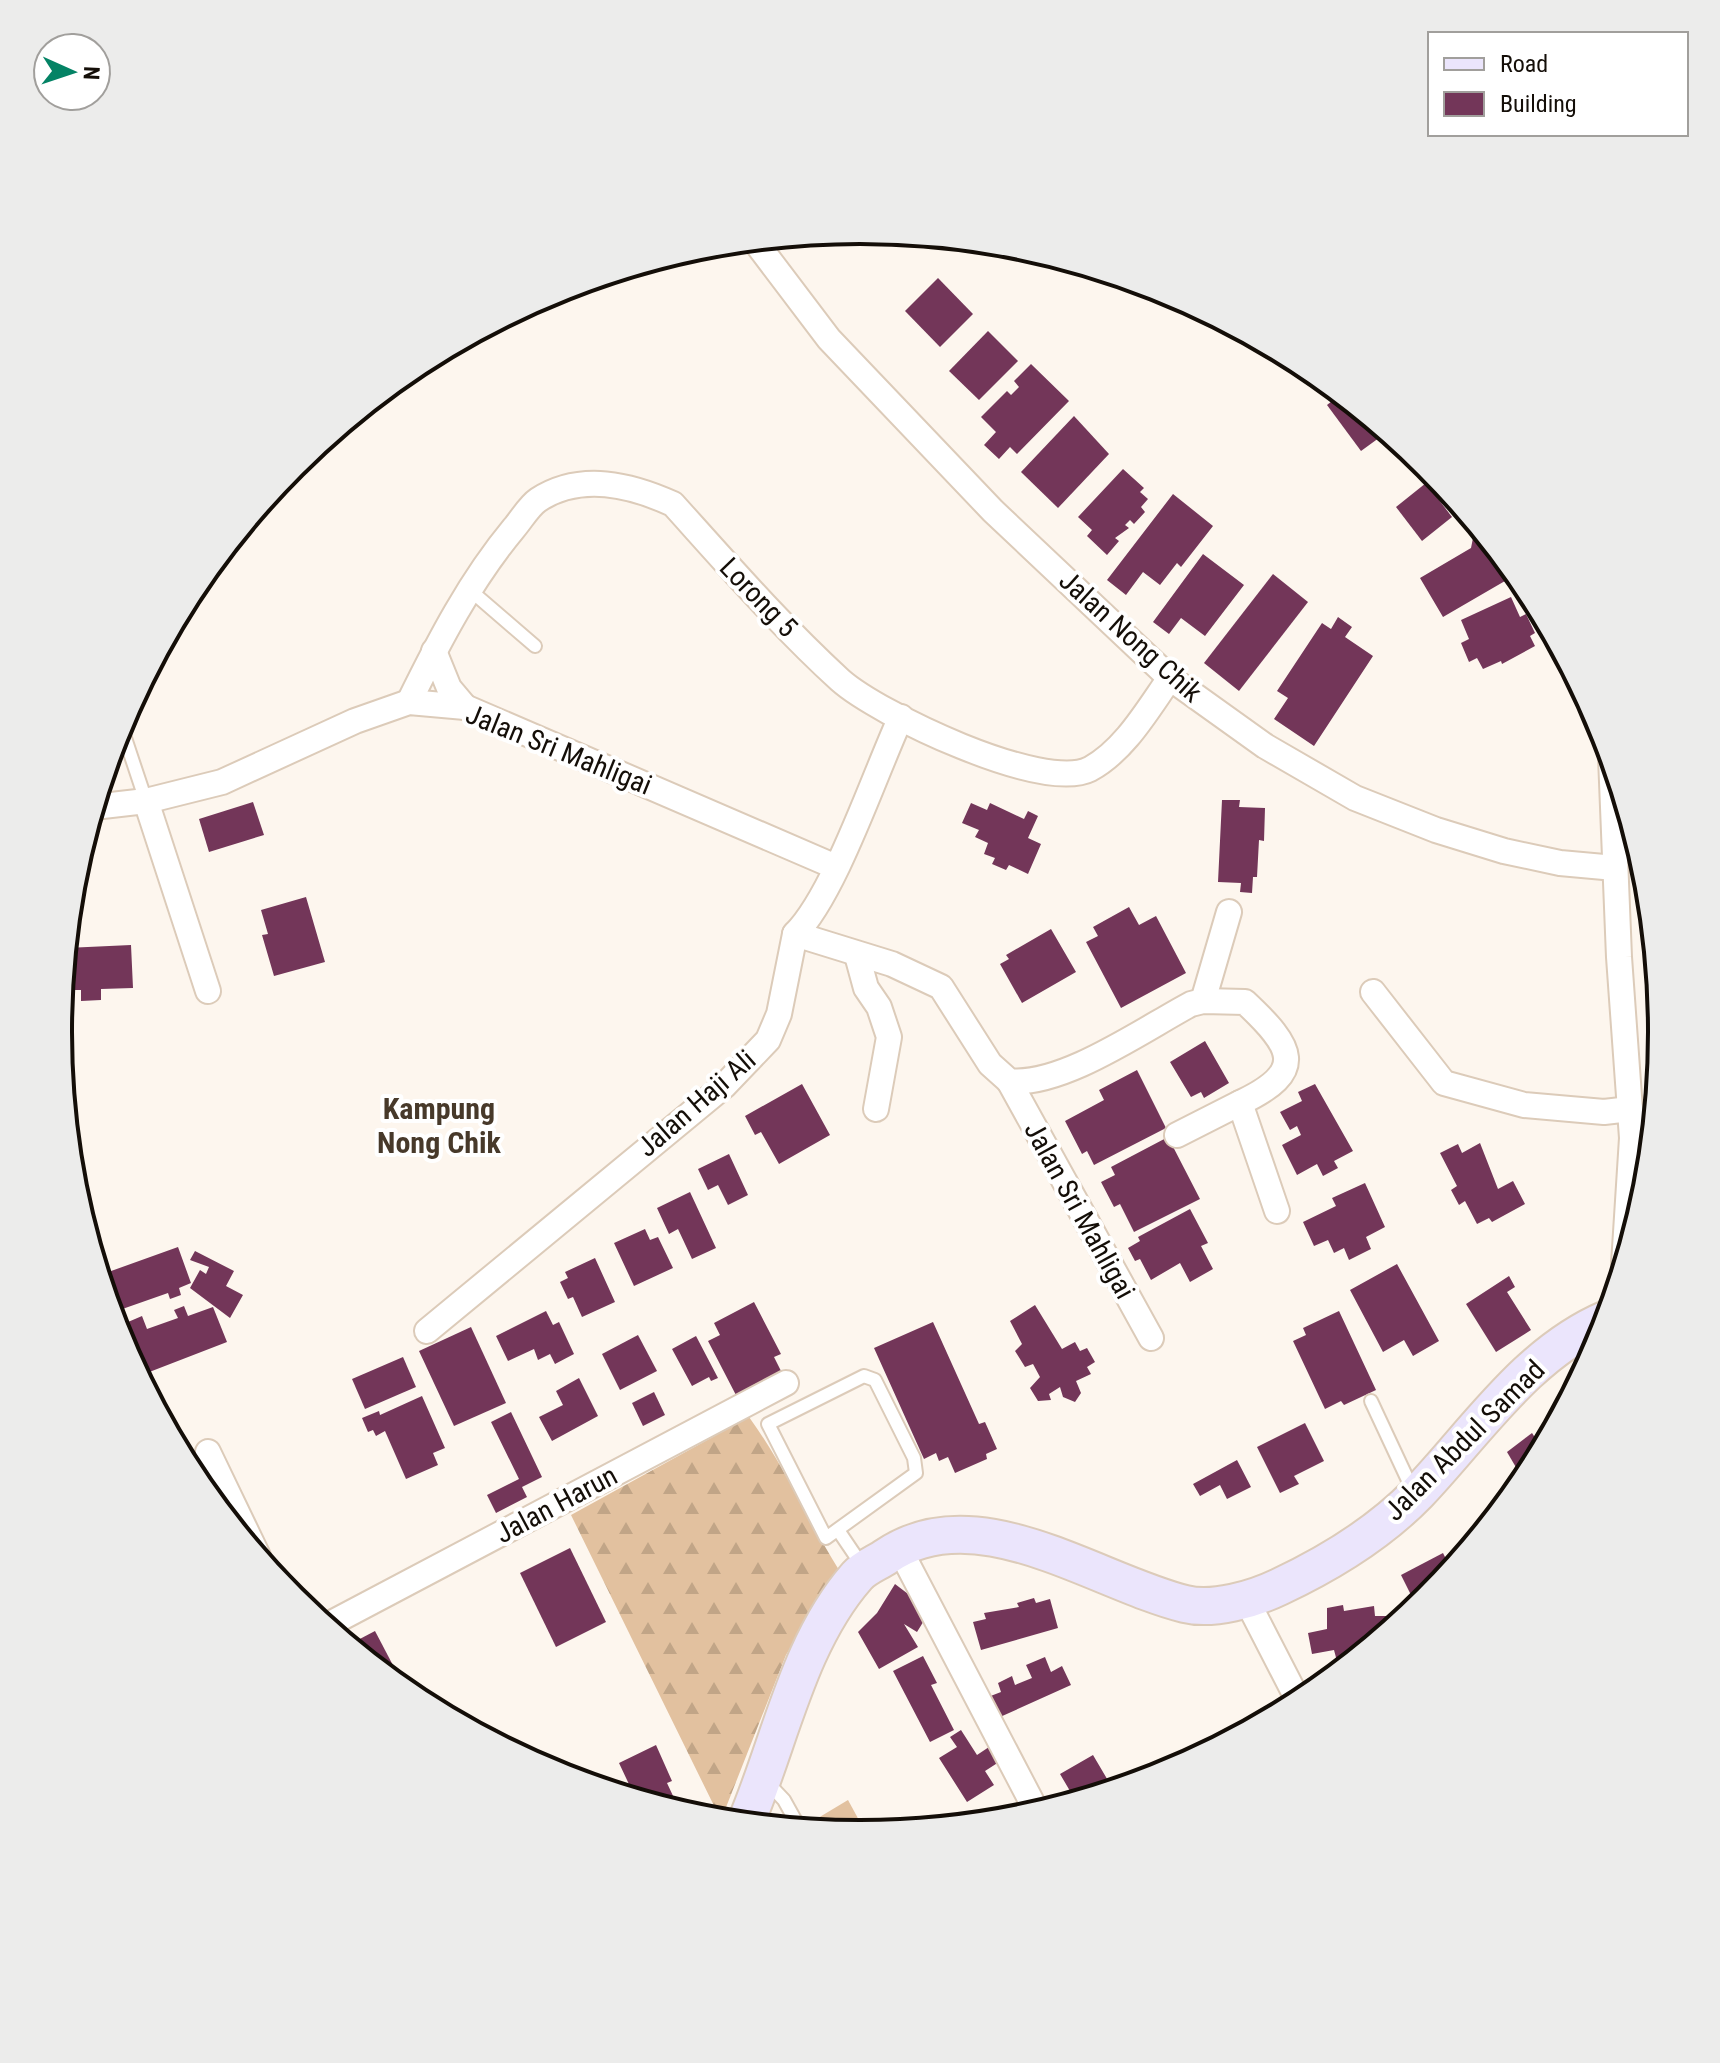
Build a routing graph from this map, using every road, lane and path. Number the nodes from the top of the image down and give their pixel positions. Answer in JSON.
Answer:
{"nodes":[{"id":1,"x":761,"y":250,"type":"edge"},
{"id":2,"x":470,"y":590,"type":"junction"},
{"id":3,"x":535,"y":646,"type":"dead end"},
{"id":4,"x":434,"y":651,"type":"junction"},
{"id":5,"x":1170,"y":678,"type":"junction"},
{"id":6,"x":409,"y":702,"type":"junction"},
{"id":7,"x":465,"y":707,"type":"junction"},
{"id":8,"x":901,"y":717,"type":"junction"},
{"id":9,"x":127,"y":744,"type":"edge"},
{"id":10,"x":1613,"y":800,"type":"edge"},
{"id":11,"x":146,"y":801,"type":"junction"},
{"id":12,"x":106,"y":806,"type":"edge"},
{"id":13,"x":836,"y":867,"type":"junction"},
{"id":14,"x":1615,"y":868,"type":"junction"},
{"id":15,"x":1229,"y":912,"type":"dead end"},
{"id":16,"x":795,"y":934,"type":"junction"},
{"id":17,"x":857,"y":955,"type":"junction"},
{"id":18,"x":208,"y":991,"type":"dead end"},
{"id":19,"x":1373,"y":992,"type":"dead end"},
{"id":20,"x":1203,"y":1001,"type":"junction"},
{"id":21,"x":1009,"y":1081,"type":"junction"},
{"id":22,"x":1240,"y":1103,"type":"junction"},
{"id":23,"x":876,"y":1109,"type":"dead end"},
{"id":24,"x":1630,"y":1109,"type":"junction"},
{"id":25,"x":1177,"y":1135,"type":"dead end"},
{"id":26,"x":1630,"y":1197,"type":"edge"},
{"id":27,"x":1277,"y":1211,"type":"dead end"},
{"id":28,"x":1591,"y":1326,"type":"edge"},
{"id":29,"x":427,"y":1331,"type":"dead end"},
{"id":30,"x":1151,"y":1338,"type":"dead end"},
{"id":31,"x":786,"y":1383,"type":"dead end"},
{"id":32,"x":1371,"y":1401,"type":"dead end"},
{"id":33,"x":208,"y":1452,"type":"dead end"},
{"id":34,"x":1415,"y":1496,"type":"junction"},
{"id":35,"x":238,"y":1515,"type":"edge"},
{"id":36,"x":838,"y":1530,"type":"junction"},
{"id":37,"x":899,"y":1548,"type":"junction"},
{"id":38,"x":865,"y":1569,"type":"junction"},
{"id":39,"x":1246,"y":1599,"type":"junction"},
{"id":40,"x":336,"y":1621,"type":"edge"},
{"id":41,"x":1293,"y":1690,"type":"edge"},
{"id":42,"x":764,"y":1779,"type":"junction"},
{"id":43,"x":1031,"y":1800,"type":"edge"},
{"id":44,"x":750,"y":1812,"type":"edge"},
{"id":45,"x":793,"y":1817,"type":"edge"}],
"edges":[{"from":1,"to":5,"type":"street","name":"Jalan Nong Chik"},
{"from":2,"to":3,"type":"lane"},
{"from":2,"to":4,"type":"street","name":"Lorong 5"},
{"from":2,"to":8,"type":"street","name":"Lorong 5"},
{"from":4,"to":6,"type":"street","name":"Lorong 5"},
{"from":4,"to":7,"type":"street"},
{"from":5,"to":8,"type":"street","name":"Lorong 5"},
{"from":5,"to":14,"type":"street","name":"Jalan Nong Chik"},
{"from":6,"to":7,"type":"street","name":"Jalan Sri Mahligai"},
{"from":6,"to":11,"type":"street","name":"Jalan Sri Mahligai"},
{"from":7,"to":13,"type":"street","name":"Jalan Sri Mahligai"},
{"from":8,"to":13,"type":"street","name":"Jalan Haji Ali"},
{"from":9,"to":11,"type":"lane"},
{"from":10,"to":14,"type":"street"},
{"from":11,"to":12,"type":"street","name":"Jalan Sri Mahligai"},
{"from":11,"to":18,"type":"street"},
{"from":13,"to":16,"type":"street","name":"Jalan Haji Ali"},
{"from":14,"to":24,"type":"street"},
{"from":15,"to":20,"type":"street"},
{"from":16,"to":17,"type":"street","name":"Jalan Sri Mahligai"},
{"from":16,"to":29,"type":"street","name":"Jalan Haji Ali"},
{"from":17,"to":21,"type":"street","name":"Jalan Sri Mahligai"},
{"from":17,"to":23,"type":"street"},
{"from":19,"to":24,"type":"street"},
{"from":20,"to":21,"type":"street","name":"Jalan Sri Mahligai"},
{"from":20,"to":22,"type":"street","name":"Jalan Sri Mahligai"},
{"from":21,"to":30,"type":"street","name":"Jalan Sri Mahligai"},
{"from":22,"to":25,"type":"street"},
{"from":22,"to":27,"type":"street"},
{"from":24,"to":26,"type":"street"},
{"from":28,"to":34,"type":"street","name":"Jalan Abdul Samad"},
{"from":31,"to":40,"type":"street","name":"Jalan Harun"},
{"from":32,"to":34,"type":"lane"},
{"from":33,"to":35,"type":"street"},
{"from":34,"to":39,"type":"street","name":"Jalan Abdul Samad"},
{"from":36,"to":36,"type":"lane"},
{"from":36,"to":38,"type":"lane"},
{"from":37,"to":38,"type":"street","name":"Jalan Abdul Samad"},
{"from":37,"to":39,"type":"street","name":"Jalan Abdul Samad"},
{"from":37,"to":43,"type":"street"},
{"from":38,"to":42,"type":"street","name":"Jalan Abdul Samad"},
{"from":39,"to":41,"type":"street"},
{"from":42,"to":44,"type":"street","name":"Jalan Abdul Samad"},
{"from":42,"to":45,"type":"lane"}]}
